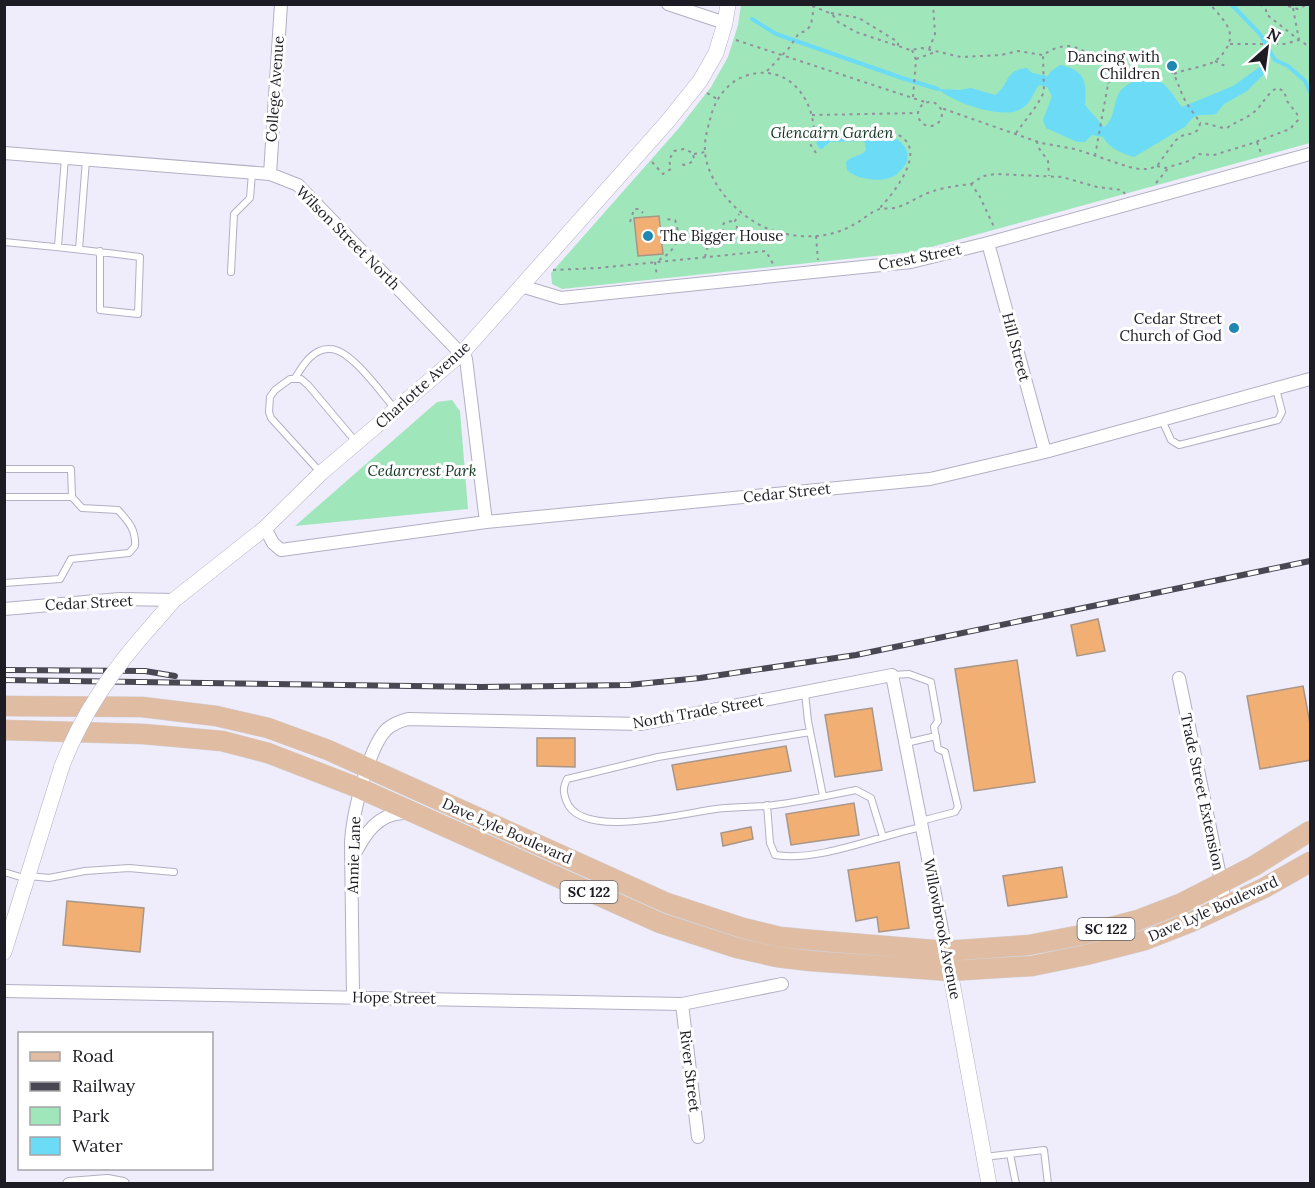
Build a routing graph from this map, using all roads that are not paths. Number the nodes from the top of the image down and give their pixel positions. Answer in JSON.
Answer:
{"nodes":[{"id":1,"x":281,"y":4,"type":"edge"},
{"id":2,"x":668,"y":4,"type":"edge"},
{"id":3,"x":728,"y":4,"type":"edge"},
{"id":4,"x":723,"y":29,"type":"junction"},
{"id":5,"x":4,"y":153,"type":"edge"},
{"id":6,"x":1311,"y":154,"type":"edge"},
{"id":7,"x":65,"y":158,"type":"junction"},
{"id":8,"x":86,"y":159,"type":"junction"},
{"id":9,"x":252,"y":172,"type":"junction"},
{"id":10,"x":270,"y":174,"type":"junction"},
{"id":11,"x":994,"y":241,"type":"junction"},
{"id":12,"x":4,"y":242,"type":"edge"},
{"id":13,"x":58,"y":246,"type":"junction"},
{"id":14,"x":79,"y":249,"type":"junction"},
{"id":15,"x":100,"y":251,"type":"junction"},
{"id":16,"x":231,"y":272,"type":"dead end"},
{"id":17,"x":521,"y":286,"type":"junction"},
{"id":18,"x":462,"y":353,"type":"junction"},
{"id":19,"x":295,"y":378,"type":"junction"},
{"id":20,"x":1311,"y":380,"type":"edge"},
{"id":21,"x":1276,"y":389,"type":"junction"},
{"id":22,"x":396,"y":410,"type":"junction"},
{"id":23,"x":1161,"y":420,"type":"junction"},
{"id":24,"x":357,"y":443,"type":"junction"},
{"id":25,"x":1045,"y":452,"type":"junction"},
{"id":26,"x":4,"y":469,"type":"edge"},
{"id":27,"x":321,"y":473,"type":"junction"},
{"id":28,"x":4,"y":497,"type":"edge"},
{"id":29,"x":72,"y":497,"type":"junction"},
{"id":30,"x":486,"y":522,"type":"junction"},
{"id":31,"x":265,"y":528,"type":"junction"},
{"id":32,"x":4,"y":583,"type":"edge"},
{"id":33,"x":174,"y":600,"type":"junction"},
{"id":34,"x":4,"y":609,"type":"edge"},
{"id":35,"x":892,"y":675,"type":"junction"},
{"id":36,"x":1179,"y":678,"type":"dead end"},
{"id":37,"x":805,"y":693,"type":"junction"},
{"id":38,"x":4,"y":706,"type":"edge"},
{"id":39,"x":430,"y":720,"type":"joint"},
{"id":40,"x":4,"y":730,"type":"edge"},
{"id":41,"x":810,"y":732,"type":"junction"},
{"id":42,"x":936,"y":736,"type":"junction"},
{"id":43,"x":906,"y":743,"type":"junction"},
{"id":44,"x":368,"y":768,"type":"junction"},
{"id":45,"x":361,"y":789,"type":"junction"},
{"id":46,"x":823,"y":796,"type":"junction"},
{"id":47,"x":767,"y":806,"type":"junction"},
{"id":48,"x":416,"y":814,"type":"junction"},
{"id":49,"x":921,"y":824,"type":"junction"},
{"id":50,"x":1311,"y":831,"type":"edge"},
{"id":51,"x":883,"y":837,"type":"junction"},
{"id":52,"x":351,"y":860,"type":"junction"},
{"id":53,"x":1311,"y":862,"type":"edge"},
{"id":54,"x":4,"y":872,"type":"edge"},
{"id":55,"x":174,"y":872,"type":"dead end"},
{"id":56,"x":28,"y":877,"type":"junction"},
{"id":57,"x":1221,"y":883,"type":"junction"},
{"id":58,"x":1226,"y":905,"type":"junction"},
{"id":59,"x":946,"y":951,"type":"junction"},
{"id":60,"x":4,"y":952,"type":"edge"},
{"id":61,"x":950,"y":971,"type":"junction"},
{"id":62,"x":782,"y":984,"type":"dead end"},
{"id":63,"x":4,"y":991,"type":"edge"},
{"id":64,"x":353,"y":997,"type":"junction"},
{"id":65,"x":682,"y":1004,"type":"junction"},
{"id":66,"x":698,"y":1137,"type":"dead end"},
{"id":67,"x":1010,"y":1154,"type":"junction"},
{"id":68,"x":984,"y":1157,"type":"junction"},
{"id":69,"x":69,"y":1184,"type":"edge"},
{"id":70,"x":123,"y":1184,"type":"edge"},
{"id":71,"x":989,"y":1184,"type":"edge"},
{"id":72,"x":1016,"y":1184,"type":"edge"},
{"id":73,"x":1048,"y":1184,"type":"edge"}],
"edges":[{"from":1,"to":10,"type":"street","name":"College Avenue"},
{"from":2,"to":4,"type":"street"},
{"from":3,"to":4,"type":"street","name":"Charlotte Avenue"},
{"from":4,"to":17,"type":"street","name":"Charlotte Avenue"},
{"from":5,"to":7,"type":"street","name":"Wilson Street North"},
{"from":6,"to":11,"type":"street","name":"Crest Street"},
{"from":7,"to":8,"type":"street","name":"Wilson Street North"},
{"from":7,"to":13,"type":"lane"},
{"from":8,"to":9,"type":"street","name":"Wilson Street North"},
{"from":8,"to":14,"type":"lane"},
{"from":9,"to":10,"type":"street","name":"Wilson Street North"},
{"from":9,"to":16,"type":"lane"},
{"from":10,"to":18,"type":"street","name":"Wilson Street North"},
{"from":11,"to":17,"type":"street","name":"Crest Street"},
{"from":11,"to":25,"type":"street","name":"Hill Street"},
{"from":12,"to":13,"type":"lane"},
{"from":13,"to":14,"type":"lane"},
{"from":14,"to":15,"type":"lane"},
{"from":15,"to":15,"type":"lane"},
{"from":17,"to":18,"type":"street","name":"Charlotte Avenue"},
{"from":18,"to":22,"type":"street","name":"Charlotte Avenue"},
{"from":18,"to":30,"type":"street"},
{"from":19,"to":22,"type":"lane"},
{"from":19,"to":24,"type":"lane"},
{"from":19,"to":27,"type":"lane"},
{"from":20,"to":21,"type":"street","name":"Cedar Street"},
{"from":21,"to":23,"type":"street","name":"Cedar Street"},
{"from":21,"to":23,"type":"lane"},
{"from":22,"to":24,"type":"street","name":"Charlotte Avenue"},
{"from":23,"to":25,"type":"street","name":"Cedar Street"},
{"from":24,"to":27,"type":"street","name":"Charlotte Avenue"},
{"from":25,"to":30,"type":"street","name":"Cedar Street"},
{"from":26,"to":29,"type":"lane"},
{"from":27,"to":31,"type":"street","name":"Charlotte Avenue"},
{"from":28,"to":29,"type":"lane"},
{"from":29,"to":32,"type":"lane"},
{"from":30,"to":31,"type":"street","name":"Cedar Street"},
{"from":31,"to":33,"type":"street","name":"Charlotte Avenue"},
{"from":33,"to":34,"type":"street","name":"Cedar Street"},
{"from":33,"to":56,"type":"street","name":"Charlotte Avenue","bridge":true},
{"from":35,"to":37,"type":"street","name":"North Trade Street"},
{"from":35,"to":42,"type":"lane"},
{"from":35,"to":43,"type":"street","name":"Willowbrook Avenue"},
{"from":36,"to":57,"type":"street","name":"Trade Street Extension"},
{"from":37,"to":39,"type":"street","name":"North Trade Street"},
{"from":37,"to":41,"type":"lane"},
{"from":38,"to":44,"type":"main road","name":"Dave Lyle Boulevard","number":"SC 122"},
{"from":39,"to":44,"type":"street","name":"Annie Lane"},
{"from":40,"to":45,"type":"main road","name":"Dave Lyle Boulevard","number":"SC 122"},
{"from":41,"to":46,"type":"lane"},
{"from":41,"to":47,"type":"lane"},
{"from":42,"to":43,"type":"lane"},
{"from":42,"to":49,"type":"lane"},
{"from":43,"to":49,"type":"street","name":"Willowbrook Avenue"},
{"from":44,"to":45,"type":"street","name":"Annie Lane"},
{"from":44,"to":59,"type":"main road","name":"Dave Lyle Boulevard","number":"SC 122"},
{"from":45,"to":48,"type":"main road","name":"Dave Lyle Boulevard","number":"SC 122"},
{"from":45,"to":52,"type":"street","name":"Annie Lane"},
{"from":46,"to":47,"type":"lane"},
{"from":46,"to":51,"type":"lane"},
{"from":47,"to":51,"type":"lane"},
{"from":48,"to":52,"type":"street"},
{"from":48,"to":61,"type":"main road","name":"Dave Lyle Boulevard","number":"SC 122"},
{"from":49,"to":51,"type":"lane"},
{"from":49,"to":59,"type":"street","name":"Willowbrook Avenue"},
{"from":50,"to":57,"type":"main road","name":"Dave Lyle Boulevard","number":"SC 122"},
{"from":52,"to":64,"type":"street","name":"Annie Lane"},
{"from":53,"to":58,"type":"main road","name":"Dave Lyle Boulevard","number":"SC 122"},
{"from":54,"to":56,"type":"lane"},
{"from":55,"to":56,"type":"lane"},
{"from":56,"to":60,"type":"street","name":"Charlotte Avenue"},
{"from":57,"to":58,"type":"street","name":"Trade Street Extension"},
{"from":57,"to":59,"type":"main road","name":"Dave Lyle Boulevard","number":"SC 122"},
{"from":58,"to":61,"type":"main road","name":"Dave Lyle Boulevard","number":"SC 122"},
{"from":59,"to":61,"type":"street","name":"Willowbrook Avenue"},
{"from":61,"to":68,"type":"street","name":"Willowbrook Avenue"},
{"from":62,"to":65,"type":"street","name":"Hope Street"},
{"from":63,"to":64,"type":"street","name":"Hope Street"},
{"from":64,"to":65,"type":"street","name":"Hope Street"},
{"from":65,"to":66,"type":"street","name":"River Street"},
{"from":67,"to":68,"type":"lane"},
{"from":67,"to":72,"type":"lane"},
{"from":67,"to":73,"type":"lane"},
{"from":68,"to":71,"type":"street","name":"Willowbrook Avenue"},
{"from":69,"to":70,"type":"street"}]}
